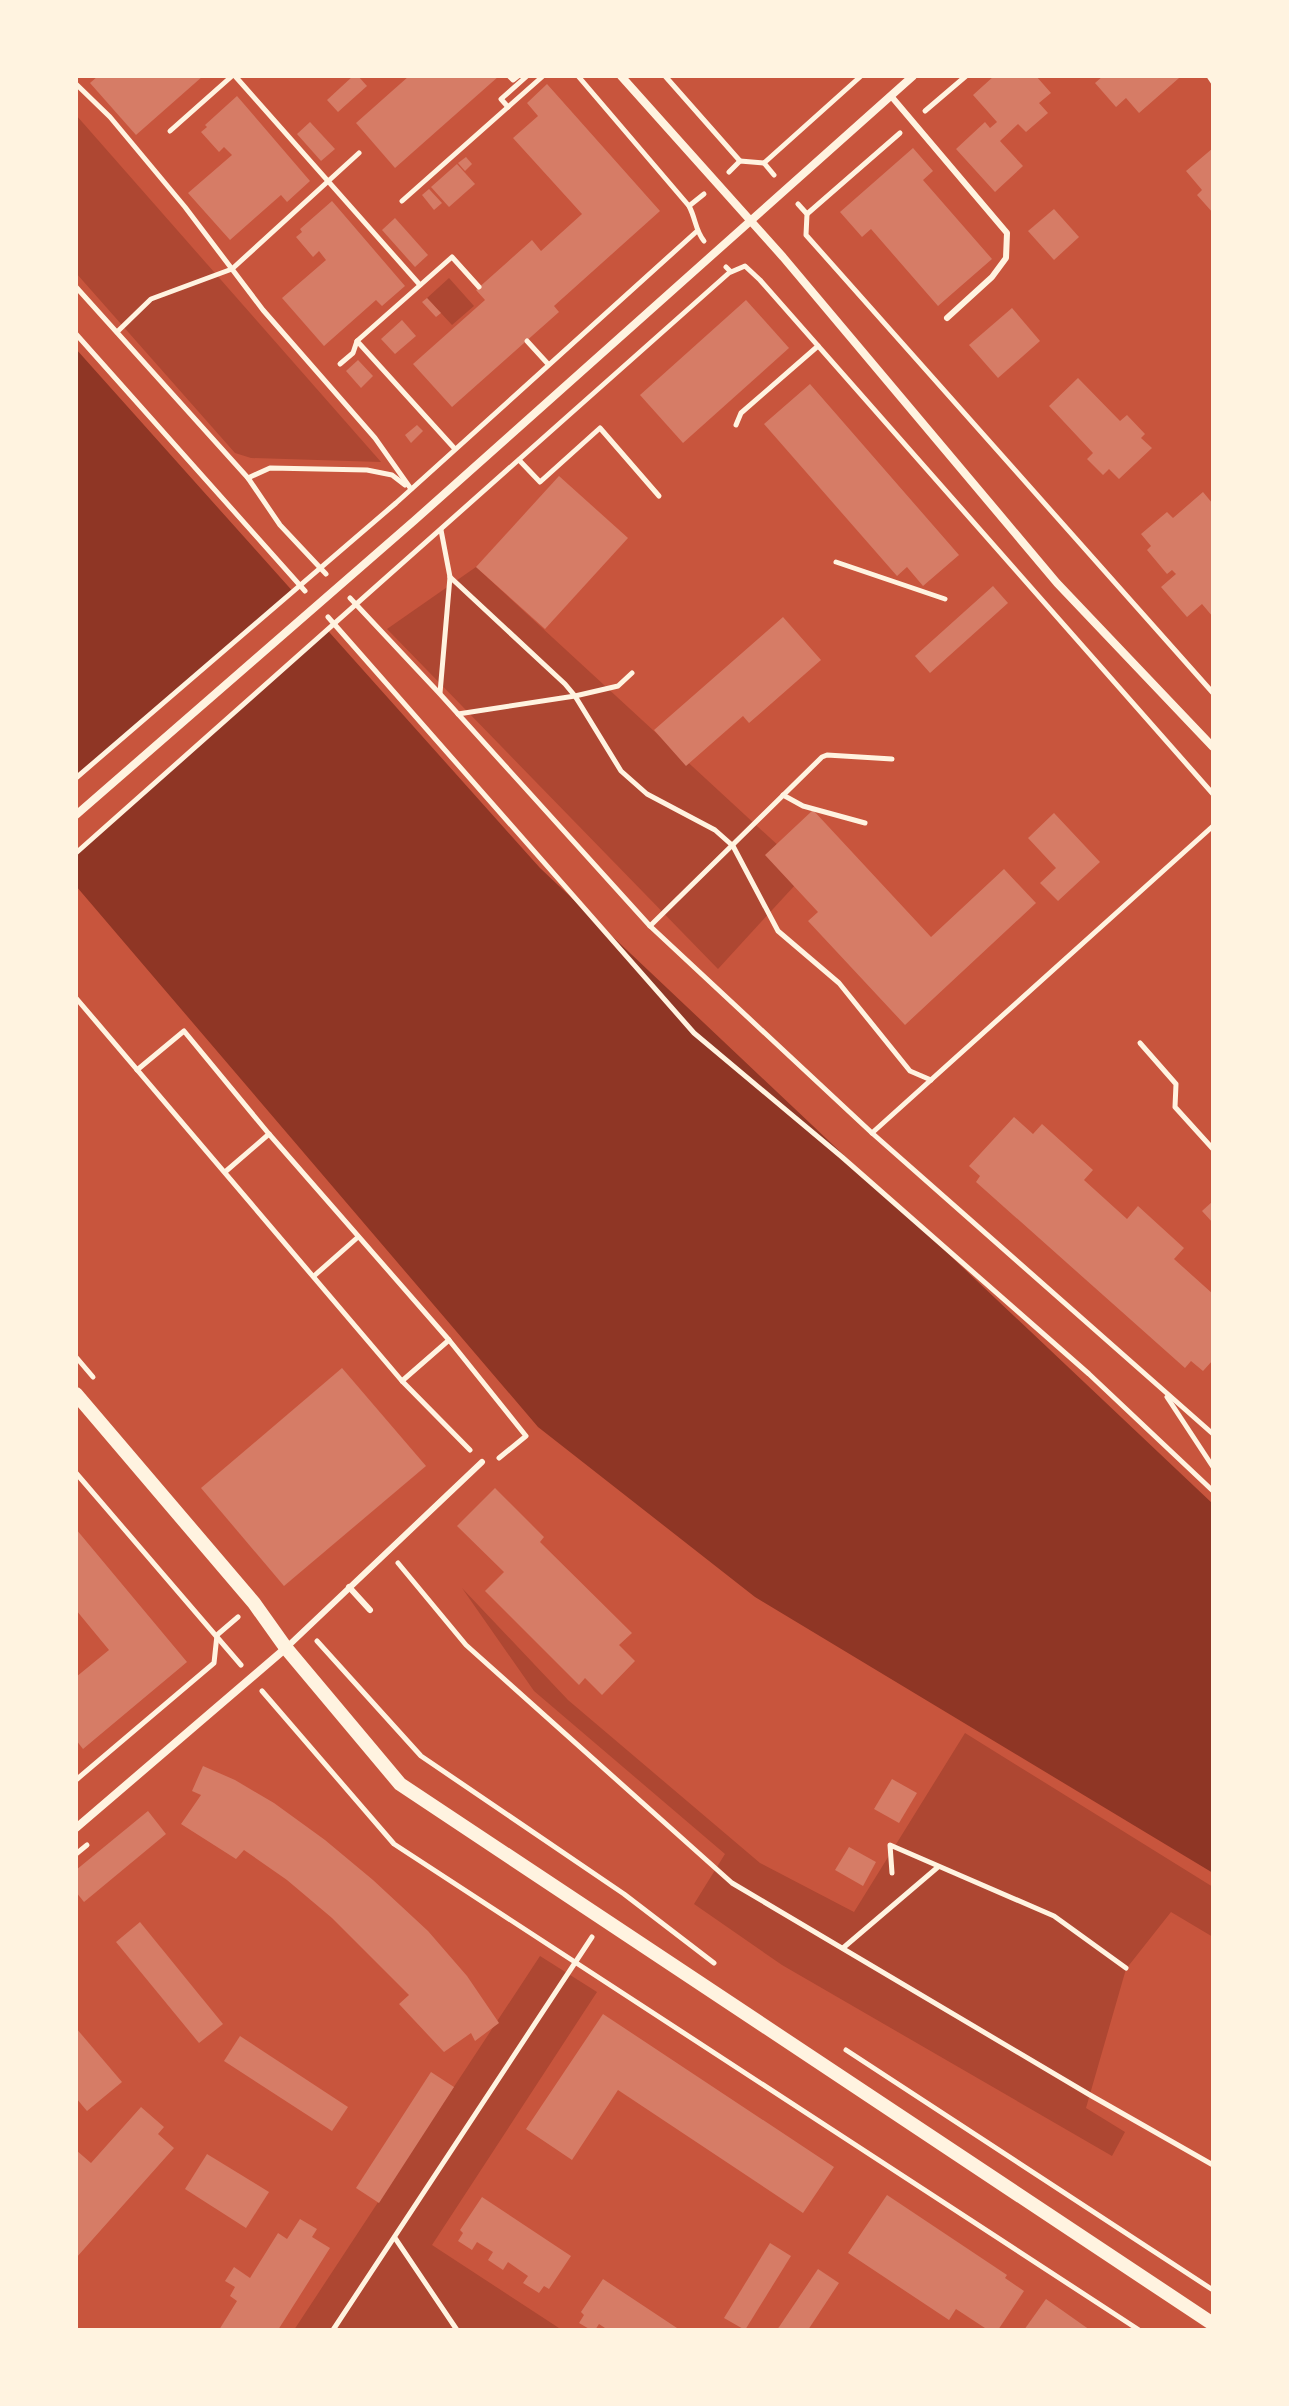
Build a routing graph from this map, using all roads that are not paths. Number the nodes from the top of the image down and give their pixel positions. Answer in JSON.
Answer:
{"nodes":[{"id":1,"x":621,"y":76,"type":"edge"},
{"id":2,"x":913,"y":76,"type":"edge"},
{"id":3,"x":891,"y":96,"type":"junction"},
{"id":4,"x":750,"y":220,"type":"junction"},
{"id":5,"x":947,"y":318,"type":"dead end"},
{"id":6,"x":1213,"y":747,"type":"edge"},
{"id":7,"x":76,"y":815,"type":"edge"},
{"id":8,"x":76,"y":1394,"type":"edge"},
{"id":9,"x":485,"y":1464,"type":"road end"},
{"id":10,"x":349,"y":1587,"type":"junction"},
{"id":11,"x":370,"y":1610,"type":"dead end"},
{"id":12,"x":286,"y":1648,"type":"junction"},
{"id":13,"x":76,"y":1828,"type":"edge"},
{"id":14,"x":1213,"y":2324,"type":"edge"}],
"edges":[{"from":1,"to":4,"type":"street"},
{"from":2,"to":3,"type":"street"},
{"from":3,"to":4,"type":"street"},
{"from":3,"to":5,"type":"lane"},
{"from":4,"to":6,"type":"street"},
{"from":4,"to":7,"type":"street"},
{"from":8,"to":12,"type":"street"},
{"from":9,"to":10,"type":"lane"},
{"from":10,"to":11,"type":"lane"},
{"from":10,"to":12,"type":"lane"},
{"from":12,"to":13,"type":"street"},
{"from":12,"to":14,"type":"street"}]}
